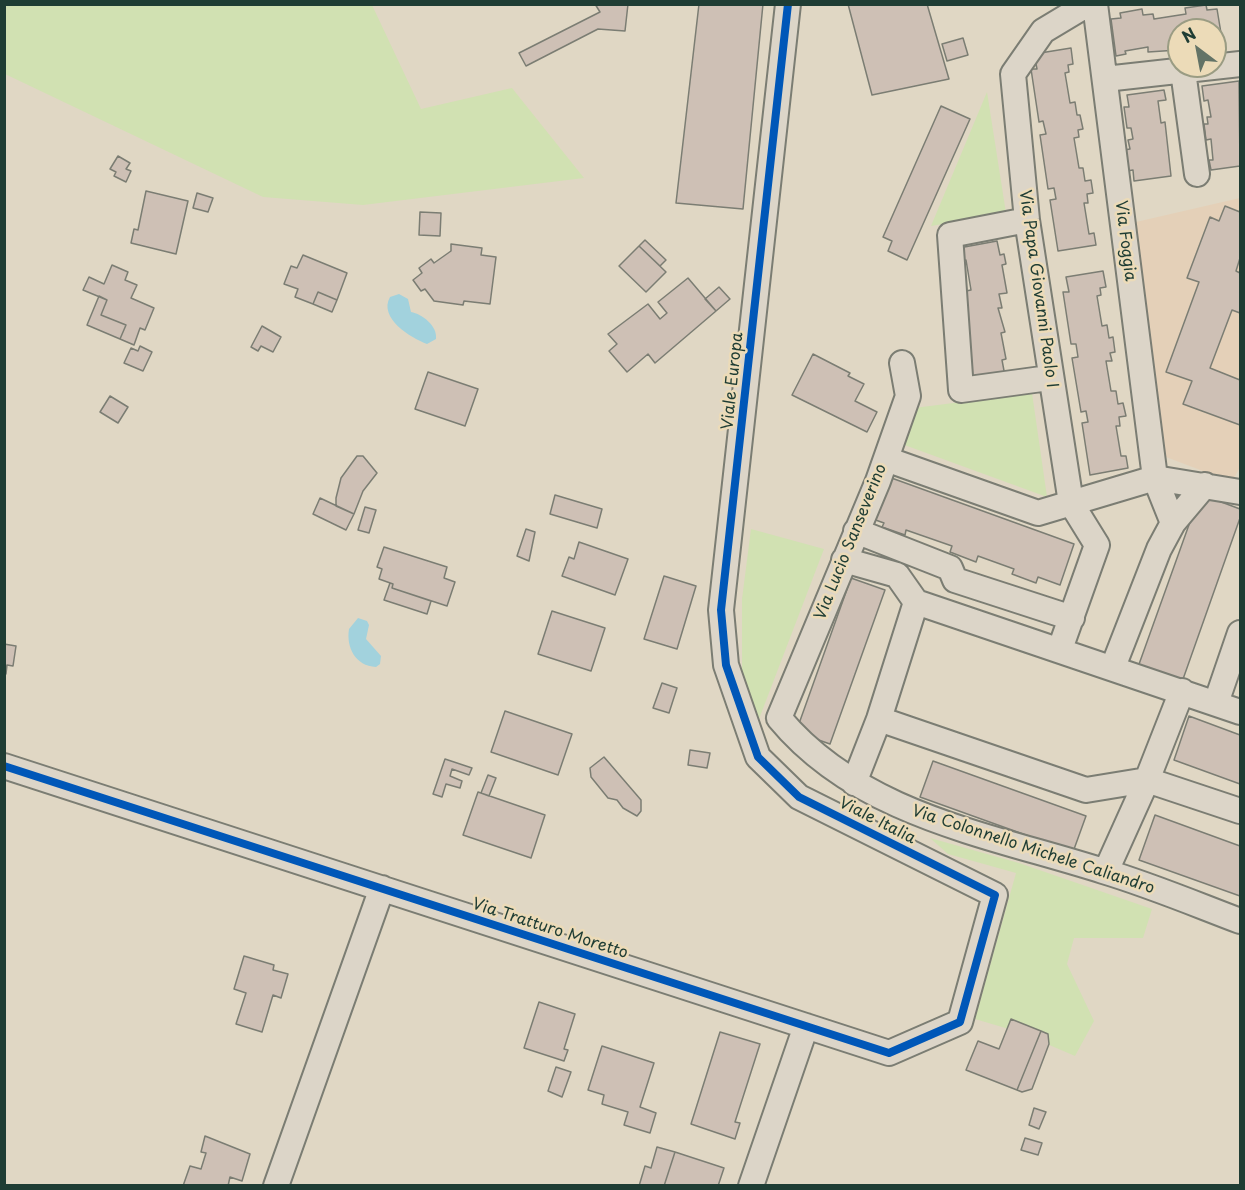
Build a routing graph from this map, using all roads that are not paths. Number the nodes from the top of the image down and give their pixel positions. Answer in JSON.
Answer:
{"nodes":[{"id":1,"x":788,"y":4,"type":"edge"},
{"id":2,"x":1088,"y":4,"type":"edge"},
{"id":3,"x":1095,"y":4,"type":"edge"},
{"id":4,"x":1167,"y":73,"type":"edge"},
{"id":5,"x":1183,"y":78,"type":"edge"},
{"id":6,"x":1105,"y":79,"type":"junction"},
{"id":7,"x":1197,"y":174,"type":"dead end"},
{"id":8,"x":1027,"y":220,"type":"junction"},
{"id":9,"x":902,"y":363,"type":"dead end"},
{"id":10,"x":1049,"y":378,"type":"junction"},
{"id":11,"x":886,"y":459,"type":"junction"},
{"id":12,"x":1155,"y":478,"type":"junction"},
{"id":13,"x":1205,"y":485,"type":"junction"},
{"id":14,"x":1240,"y":492,"type":"edge"},
{"id":15,"x":1071,"y":503,"type":"junction"},
{"id":16,"x":1173,"y":523,"type":"junction"},
{"id":17,"x":856,"y":531,"type":"junction"},
{"id":18,"x":844,"y":560,"type":"junction"},
{"id":19,"x":916,"y":602,"type":"junction"},
{"id":20,"x":1072,"y":618,"type":"junction"},
{"id":21,"x":1240,"y":633,"type":"edge"},
{"id":22,"x":1060,"y":650,"type":"junction"},
{"id":23,"x":1113,"y":667,"type":"junction"},
{"id":24,"x":1182,"y":691,"type":"junction"},
{"id":25,"x":1216,"y":703,"type":"junction"},
{"id":26,"x":1240,"y":712,"type":"edge"},
{"id":27,"x":779,"y":718,"type":"joint"},
{"id":28,"x":879,"y":719,"type":"junction"},
{"id":29,"x":758,"y":757,"type":"joint"},
{"id":30,"x":4,"y":766,"type":"edge"},
{"id":31,"x":1147,"y":780,"type":"junction"},
{"id":32,"x":854,"y":783,"type":"junction"},
{"id":33,"x":1240,"y":811,"type":"edge"},
{"id":34,"x":922,"y":817,"type":"junction"},
{"id":35,"x":910,"y":853,"type":"junction"},
{"id":36,"x":1106,"y":871,"type":"junction"},
{"id":37,"x":382,"y":888,"type":"junction"},
{"id":38,"x":995,"y":895,"type":"joint"},
{"id":39,"x":1240,"y":921,"type":"edge"},
{"id":40,"x":806,"y":1026,"type":"junction"},
{"id":41,"x":276,"y":1185,"type":"edge"},
{"id":42,"x":752,"y":1185,"type":"edge"}],
"edges":[{"from":1,"to":29,"type":"street","name":"Viale Europa"},
{"from":2,"to":8,"type":"street","name":"Via Papa Giovanni Paolo I"},
{"from":3,"to":6,"type":"street","name":"Via Foggia"},
{"from":4,"to":6,"type":"street"},
{"from":5,"to":7,"type":"street"},
{"from":6,"to":12,"type":"street","name":"Via Foggia"},
{"from":8,"to":10,"type":"street","name":"Via Papa Giovanni Paolo I"},
{"from":8,"to":10,"type":"street"},
{"from":9,"to":11,"type":"street","name":"Via Lucio Sanseverino"},
{"from":10,"to":15,"type":"street","name":"Via Papa Giovanni Paolo I"},
{"from":11,"to":15,"type":"street"},
{"from":11,"to":17,"type":"street","name":"Via Lucio Sanseverino"},
{"from":12,"to":13,"type":"street"},
{"from":12,"to":15,"type":"street"},
{"from":12,"to":16,"type":"street","name":"Via Foggia"},
{"from":13,"to":14,"type":"street"},
{"from":13,"to":16,"type":"street"},
{"from":15,"to":20,"type":"street"},
{"from":16,"to":23,"type":"street"},
{"from":17,"to":18,"type":"street","name":"Via Lucio Sanseverino"},
{"from":17,"to":20,"type":"street"},
{"from":18,"to":19,"type":"street"},
{"from":18,"to":27,"type":"street","name":"Via Lucio Sanseverino"},
{"from":19,"to":22,"type":"street"},
{"from":19,"to":28,"type":"street"},
{"from":20,"to":22,"type":"street"},
{"from":21,"to":25,"type":"street"},
{"from":22,"to":23,"type":"street"},
{"from":23,"to":24,"type":"street"},
{"from":24,"to":25,"type":"street"},
{"from":24,"to":31,"type":"street"},
{"from":25,"to":26,"type":"street"},
{"from":27,"to":32,"type":"street","name":"Via Colonnello Michele Caliandro"},
{"from":28,"to":31,"type":"street"},
{"from":28,"to":32,"type":"street"},
{"from":29,"to":35,"type":"street","name":"Viale Italia"},
{"from":30,"to":37,"type":"street","name":"Via Tratturo Moretto"},
{"from":31,"to":33,"type":"street"},
{"from":31,"to":36,"type":"street"},
{"from":32,"to":34,"type":"street","name":"Via Colonnello Michele Caliandro"},
{"from":34,"to":35,"type":"street"},
{"from":34,"to":36,"type":"street","name":"Via Colonnello Michele Caliandro"},
{"from":35,"to":38,"type":"street","name":"Viale Italia"},
{"from":36,"to":39,"type":"street","name":"Via Colonnello Michele Caliandro"},
{"from":37,"to":40,"type":"street","name":"Via Tratturo Moretto"},
{"from":37,"to":41,"type":"street"},
{"from":38,"to":40,"type":"street","name":"Via Tratturo Moretto"},
{"from":40,"to":42,"type":"street"}]}
